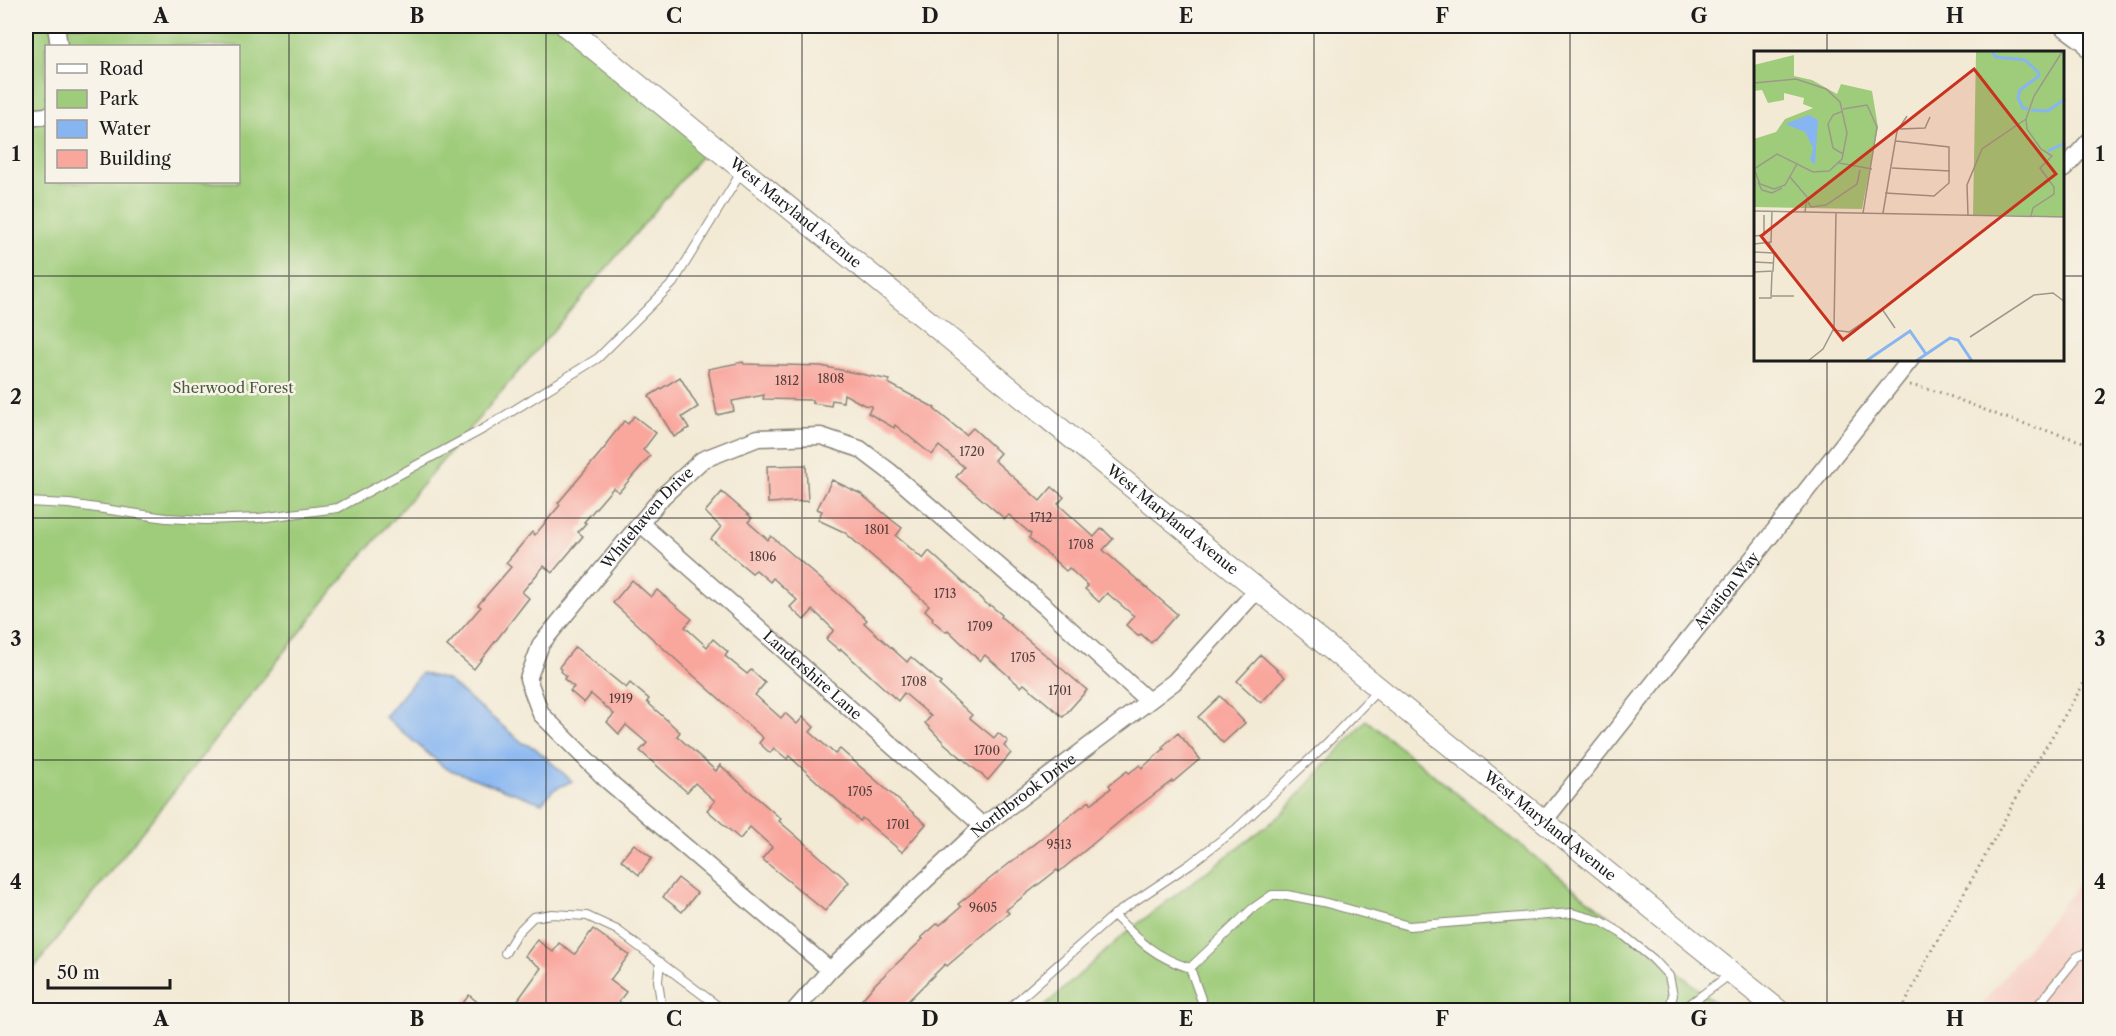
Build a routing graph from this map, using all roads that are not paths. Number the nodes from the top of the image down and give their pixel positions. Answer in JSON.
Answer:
{"nodes":[{"id":1,"x":56,"y":26,"type":"edge"},
{"id":2,"x":566,"y":26,"type":"edge"},
{"id":3,"x":2062,"y":26,"type":"edge"},
{"id":4,"x":59,"y":45,"type":"edge"},
{"id":5,"x":2091,"y":52,"type":"edge"},
{"id":6,"x":45,"y":116,"type":"edge"},
{"id":7,"x":26,"y":118,"type":"edge"},
{"id":8,"x":2091,"y":141,"type":"edge"},
{"id":9,"x":2065,"y":168,"type":"edge"},
{"id":10,"x":742,"y":170,"type":"junction"},
{"id":11,"x":1908,"y":362,"type":"edge"},
{"id":12,"x":26,"y":502,"type":"edge"},
{"id":13,"x":640,"y":523,"type":"junction"},
{"id":14,"x":1258,"y":589,"type":"junction"},
{"id":15,"x":1380,"y":689,"type":"junction"},
{"id":16,"x":1147,"y":700,"type":"junction"},
{"id":17,"x":1544,"y":820,"type":"junction"},
{"id":18,"x":983,"y":826,"type":"junction"},
{"id":19,"x":1114,"y":915,"type":"junction"},
{"id":20,"x":2091,"y":951,"type":"edge"},
{"id":21,"x":505,"y":953,"type":"dead end"},
{"id":22,"x":660,"y":962,"type":"junction"},
{"id":23,"x":1190,"y":968,"type":"junction"},
{"id":24,"x":830,"y":969,"type":"junction"},
{"id":25,"x":1732,"y":973,"type":"junction"},
{"id":26,"x":663,"y":1011,"type":"edge"},
{"id":27,"x":723,"y":1011,"type":"edge"},
{"id":28,"x":795,"y":1011,"type":"edge"},
{"id":29,"x":1007,"y":1011,"type":"edge"},
{"id":30,"x":1205,"y":1011,"type":"edge"},
{"id":31,"x":1669,"y":1011,"type":"edge"},
{"id":32,"x":1682,"y":1011,"type":"edge"},
{"id":33,"x":1778,"y":1011,"type":"edge"},
{"id":34,"x":2034,"y":1011,"type":"edge"}],
"edges":[{"from":1,"to":4,"type":"street"},
{"from":2,"to":10,"type":"street","name":"West Maryland Avenue"},
{"from":3,"to":5,"type":"street"},
{"from":6,"to":7,"type":"street"},
{"from":8,"to":9,"type":"street"},
{"from":10,"to":12,"type":"lane"},
{"from":10,"to":14,"type":"street","name":"West Maryland Avenue"},
{"from":11,"to":17,"type":"street","name":"Aviation Way"},
{"from":13,"to":16,"type":"street","name":"Whitehaven Drive"},
{"from":13,"to":18,"type":"street","name":"Landershire Lane"},
{"from":13,"to":24,"type":"street","name":"Whitehaven Drive"},
{"from":14,"to":15,"type":"street","name":"West Maryland Avenue"},
{"from":14,"to":16,"type":"street","name":"Northbrook Drive"},
{"from":15,"to":17,"type":"street","name":"West Maryland Avenue"},
{"from":15,"to":19,"type":"lane"},
{"from":16,"to":18,"type":"street","name":"Northbrook Drive"},
{"from":17,"to":25,"type":"street","name":"West Maryland Avenue"},
{"from":18,"to":24,"type":"street","name":"Northbrook Drive"},
{"from":19,"to":23,"type":"lane"},
{"from":19,"to":29,"type":"lane"},
{"from":20,"to":34,"type":"lane"},
{"from":21,"to":22,"type":"lane"},
{"from":22,"to":26,"type":"lane"},
{"from":22,"to":27,"type":"lane"},
{"from":23,"to":30,"type":"lane"},
{"from":23,"to":31,"type":"lane"},
{"from":24,"to":28,"type":"street","name":"Northbrook Drive"},
{"from":25,"to":32,"type":"lane"},
{"from":25,"to":33,"type":"street","name":"West Maryland Avenue"}]}
